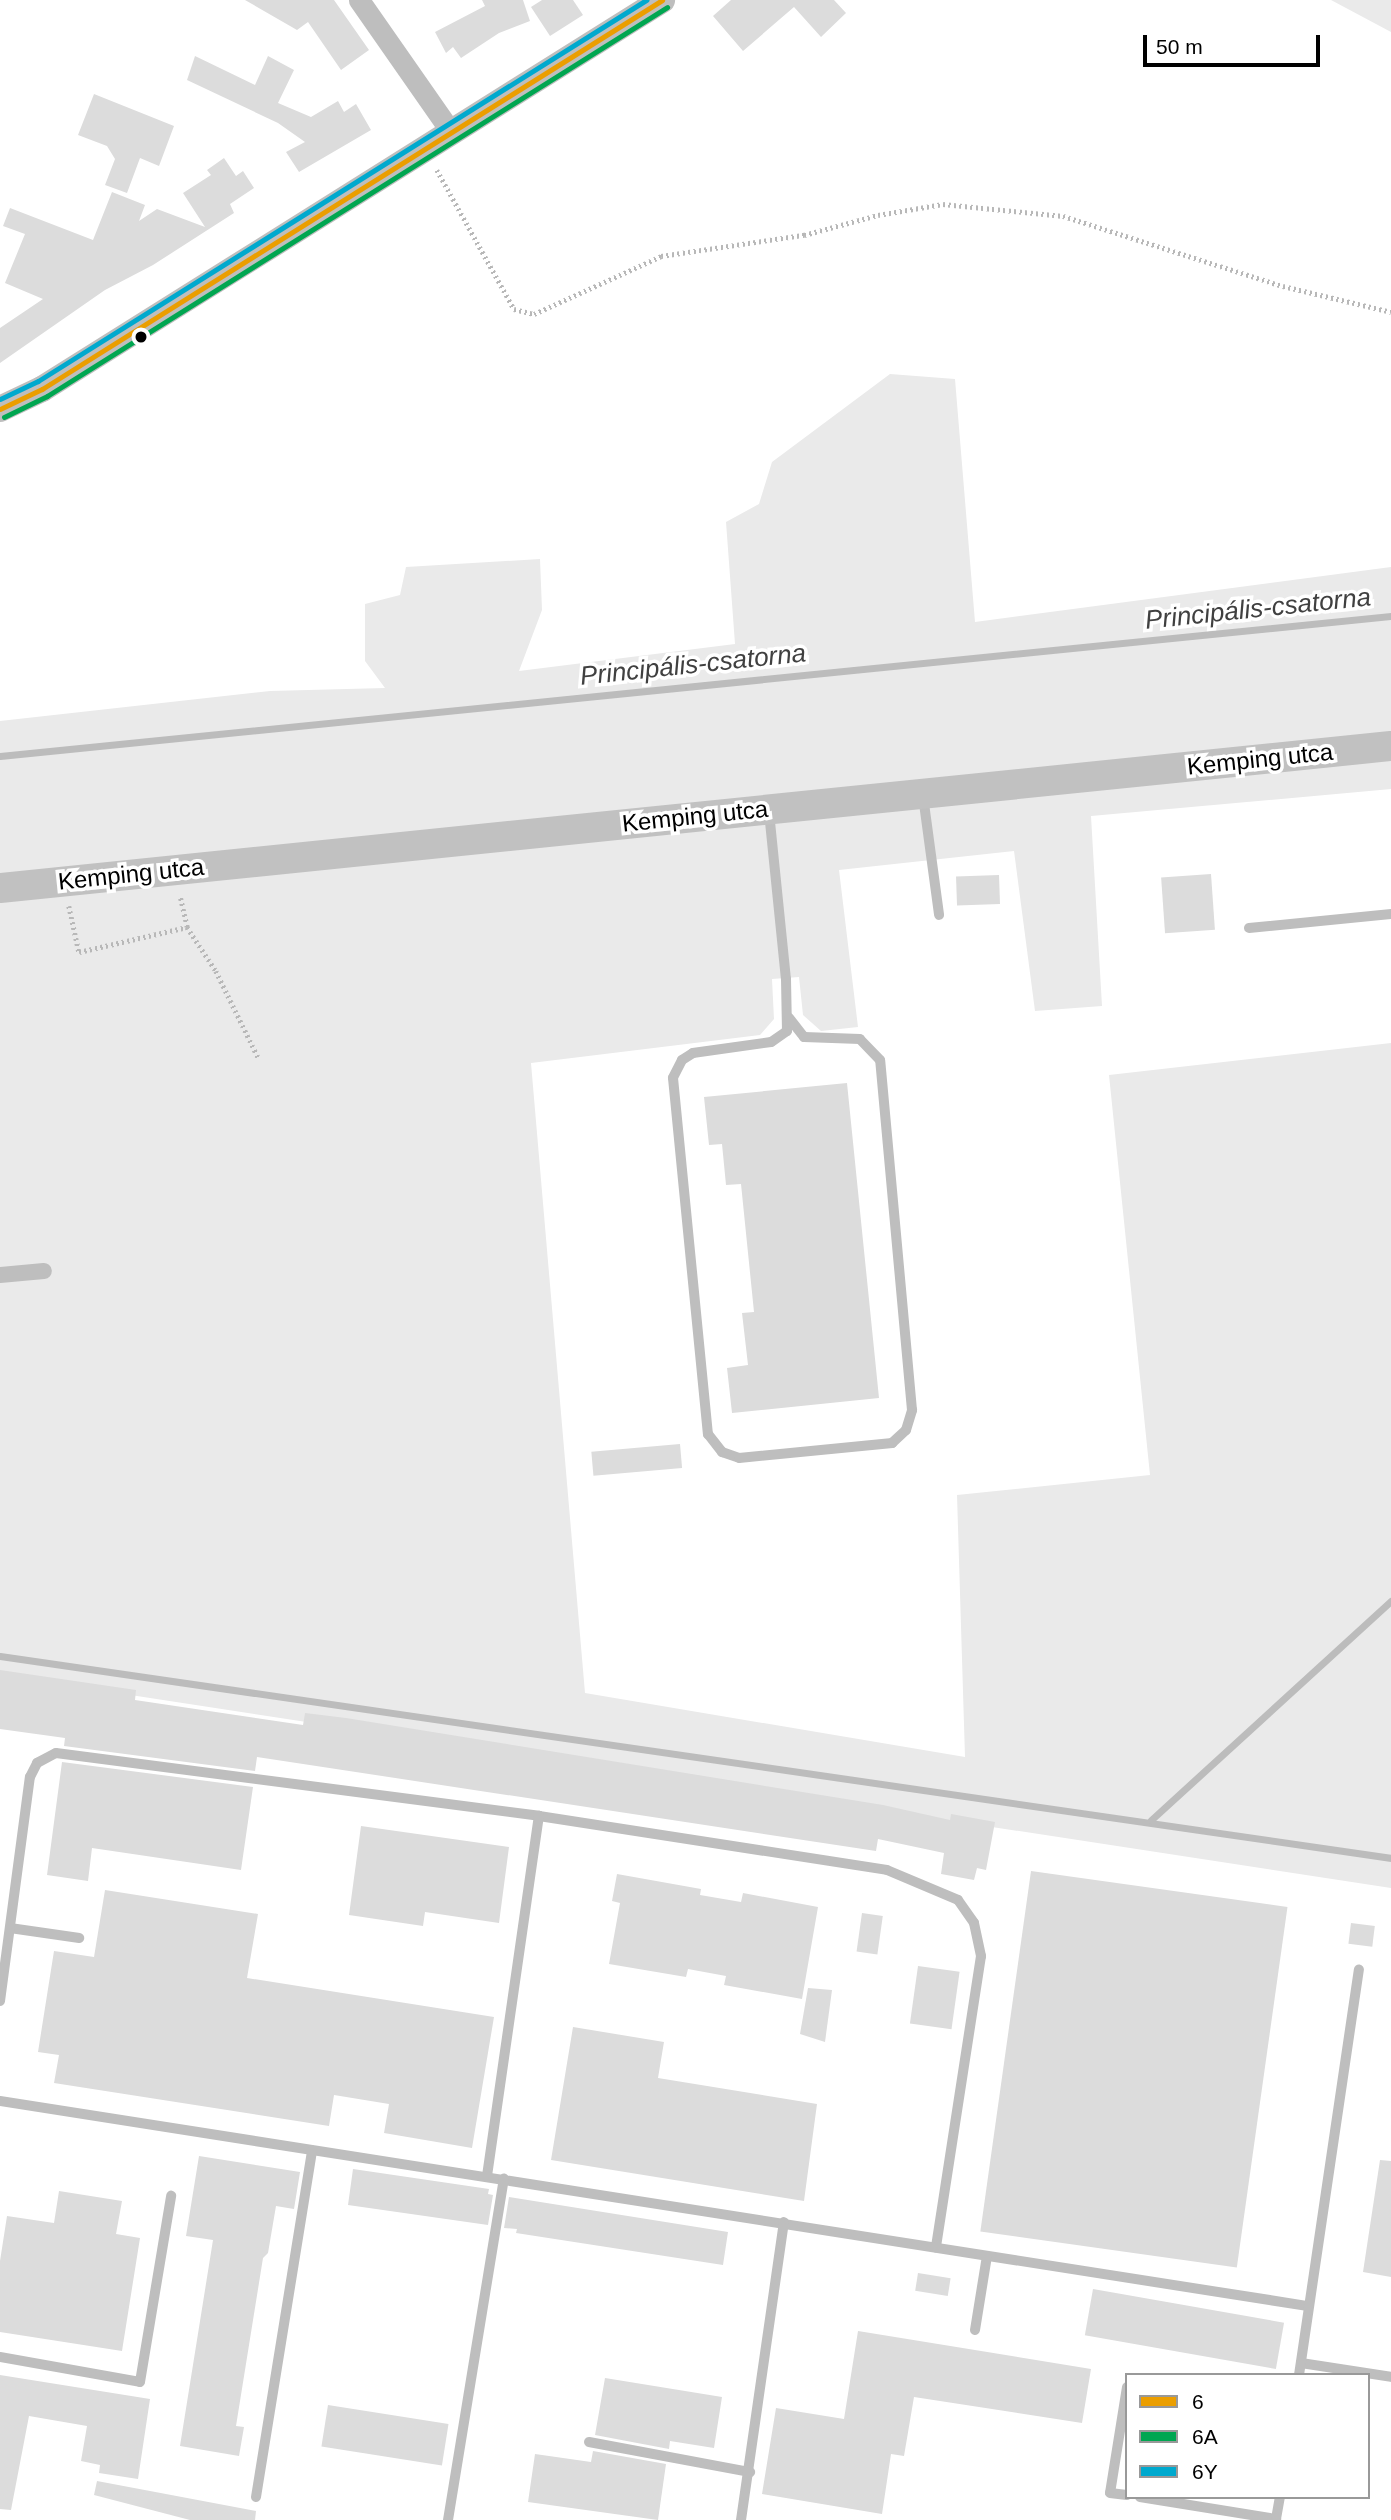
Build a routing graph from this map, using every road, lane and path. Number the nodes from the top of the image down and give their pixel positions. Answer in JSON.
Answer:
{"nodes":[{"id":1,"x":359,"y":0,"type":"edge"},
{"id":2,"x":662,"y":0,"type":"edge"},
{"id":3,"x":451,"y":132,"type":"junction"},
{"id":4,"x":425,"y":147,"type":"junction"},
{"id":5,"x":1391,"y":312,"type":"edge"},
{"id":6,"x":0,"y":409,"type":"edge"},
{"id":7,"x":1391,"y":746,"type":"edge"},
{"id":8,"x":923,"y":793,"type":"junction"},
{"id":9,"x":769,"y":809,"type":"junction"},
{"id":10,"x":174,"y":870,"type":"junction"},
{"id":11,"x":63,"y":881,"type":"junction"},
{"id":12,"x":0,"y":888,"type":"edge"},
{"id":13,"x":1391,"y":914,"type":"edge"},
{"id":14,"x":939,"y":915,"type":"dead end"},
{"id":15,"x":187,"y":927,"type":"junction"},
{"id":16,"x":1249,"y":928,"type":"dead end"},
{"id":17,"x":789,"y":1018,"type":"junction"},
{"id":18,"x":258,"y":1057,"type":"dead end"},
{"id":19,"x":44,"y":1271,"type":"dead end"},
{"id":20,"x":0,"y":1275,"type":"edge"},
{"id":21,"x":539,"y":1816,"type":"junction"},
{"id":22,"x":10,"y":1928,"type":"junction"},
{"id":23,"x":79,"y":1938,"type":"dead end"},
{"id":24,"x":1359,"y":1969,"type":"dead end"},
{"id":25,"x":0,"y":2001,"type":"edge"},
{"id":26,"x":0,"y":2101,"type":"edge"},
{"id":27,"x":312,"y":2150,"type":"junction"},
{"id":28,"x":487,"y":2176,"type":"junction"},
{"id":29,"x":504,"y":2179,"type":"junction"},
{"id":30,"x":171,"y":2196,"type":"dead end"},
{"id":31,"x":784,"y":2222,"type":"junction"},
{"id":32,"x":936,"y":2248,"type":"junction"},
{"id":33,"x":987,"y":2256,"type":"junction"},
{"id":34,"x":1308,"y":2306,"type":"junction"},
{"id":35,"x":975,"y":2330,"type":"dead end"},
{"id":36,"x":0,"y":2357,"type":"edge"},
{"id":37,"x":1301,"y":2362,"type":"junction"},
{"id":38,"x":1299,"y":2373,"type":"edge"},
{"id":39,"x":1367,"y":2373,"type":"edge"},
{"id":40,"x":1370,"y":2374,"type":"edge"},
{"id":41,"x":1391,"y":2377,"type":"edge"},
{"id":42,"x":1125,"y":2399,"type":"edge"},
{"id":43,"x":589,"y":2442,"type":"dead end"},
{"id":44,"x":750,"y":2472,"type":"junction"},
{"id":45,"x":1125,"y":2495,"type":"edge"},
{"id":46,"x":256,"y":2497,"type":"dead end"},
{"id":47,"x":1152,"y":2499,"type":"edge"},
{"id":48,"x":1280,"y":2499,"type":"edge"},
{"id":49,"x":448,"y":2520,"type":"edge"},
{"id":50,"x":741,"y":2520,"type":"edge"}],
"edges":[{"from":1,"to":3,"type":"street"},
{"from":2,"to":3,"type":"street"},
{"from":3,"to":4,"type":"street"},
{"from":4,"to":5,"type":"path"},
{"from":4,"to":6,"type":"street"},
{"from":7,"to":8,"type":"main road","name":"Kemping utca"},
{"from":8,"to":9,"type":"main road","name":"Kemping utca"},
{"from":8,"to":14,"type":"lane"},
{"from":9,"to":10,"type":"main road","name":"Kemping utca"},
{"from":9,"to":17,"type":"lane"},
{"from":10,"to":11,"type":"main road","name":"Kemping utca"},
{"from":10,"to":15,"type":"path"},
{"from":11,"to":12,"type":"main road","name":"Kemping utca"},
{"from":11,"to":15,"type":"path"},
{"from":13,"to":16,"type":"lane"},
{"from":15,"to":18,"type":"path"},
{"from":17,"to":17,"type":"lane"},
{"from":19,"to":20,"type":"street"},
{"from":21,"to":22,"type":"lane"},
{"from":21,"to":28,"type":"lane"},
{"from":21,"to":32,"type":"lane"},
{"from":22,"to":23,"type":"lane"},
{"from":22,"to":25,"type":"lane"},
{"from":24,"to":34,"type":"lane"},
{"from":26,"to":27,"type":"lane"},
{"from":27,"to":28,"type":"lane"},
{"from":27,"to":46,"type":"lane"},
{"from":28,"to":29,"type":"lane"},
{"from":29,"to":31,"type":"lane"},
{"from":29,"to":49,"type":"lane"},
{"from":30,"to":36,"type":"lane"},
{"from":31,"to":32,"type":"lane"},
{"from":31,"to":44,"type":"lane"},
{"from":32,"to":33,"type":"lane"},
{"from":33,"to":34,"type":"lane"},
{"from":33,"to":35,"type":"lane"},
{"from":34,"to":37,"type":"lane"},
{"from":37,"to":38,"type":"lane"},
{"from":37,"to":39,"type":"lane"},
{"from":40,"to":41,"type":"lane"},
{"from":42,"to":45,"type":"lane"},
{"from":43,"to":44,"type":"lane"},
{"from":44,"to":50,"type":"lane"},
{"from":47,"to":48,"type":"lane"}]}
